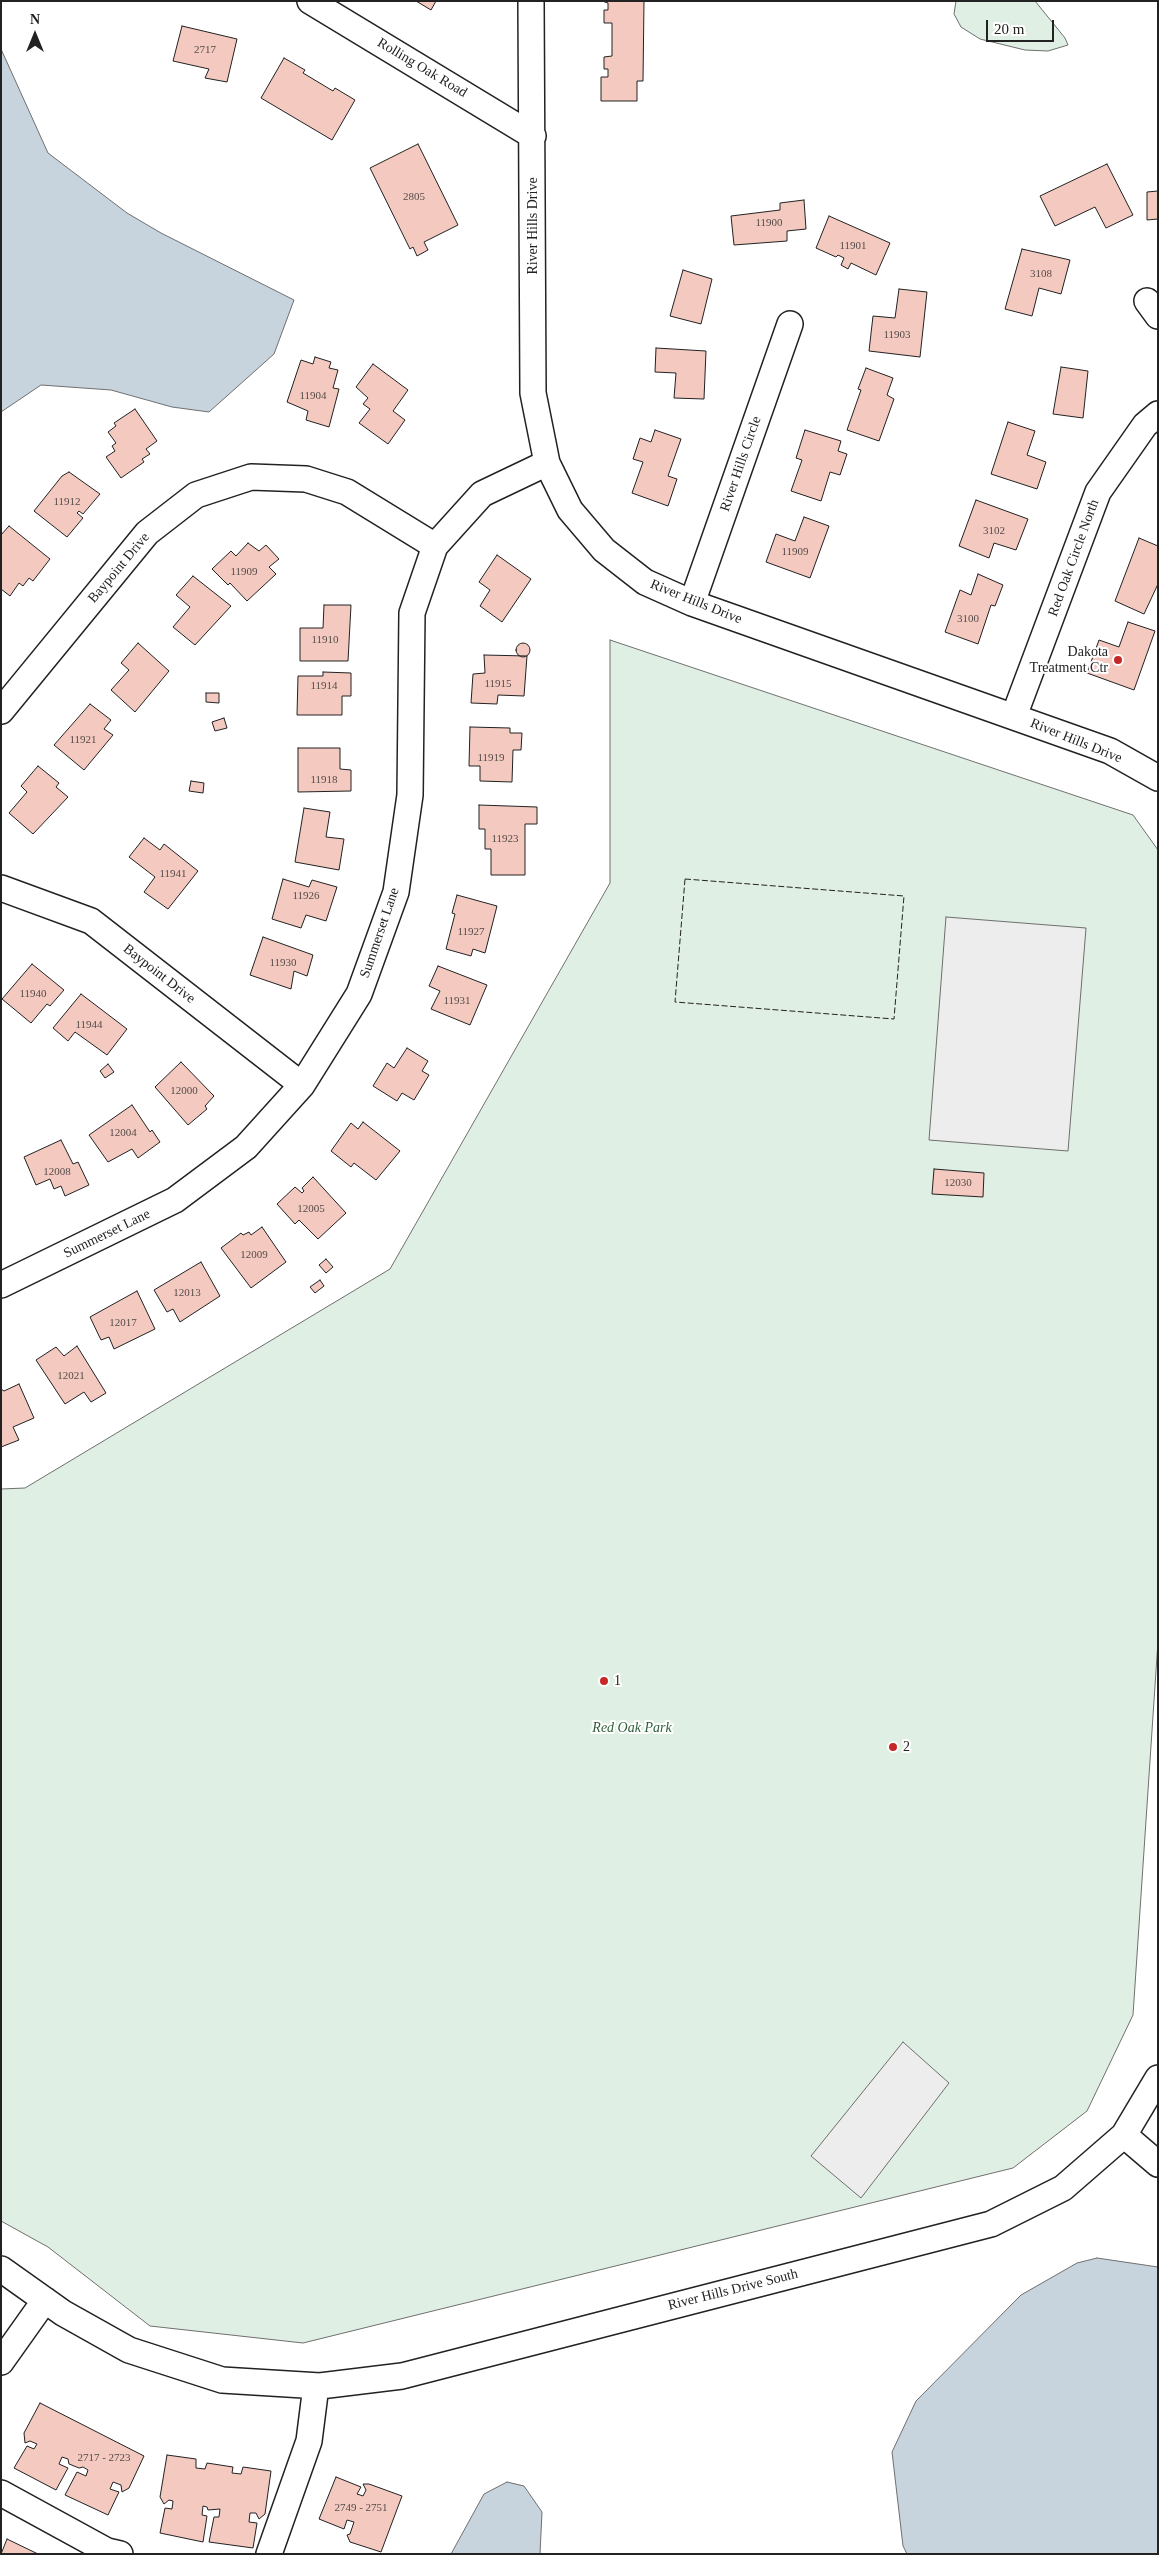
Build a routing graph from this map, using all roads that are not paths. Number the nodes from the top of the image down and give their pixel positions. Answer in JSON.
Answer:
{"nodes":[{"id":1,"x":310,"y":1,"type":"edge"},
{"id":2,"x":531,"y":1,"type":"edge"},
{"id":3,"x":533,"y":136,"type":"junction"},
{"id":4,"x":790,"y":324,"type":"dead end"},
{"id":5,"x":1158,"y":414,"type":"edge"},
{"id":6,"x":547,"y":463,"type":"junction"},
{"id":7,"x":436,"y":546,"type":"junction"},
{"id":8,"x":692,"y":604,"type":"junction"},
{"id":9,"x":1,"y":711,"type":"edge"},
{"id":10,"x":1014,"y":716,"type":"junction"},
{"id":11,"x":1158,"y":778,"type":"edge"},
{"id":12,"x":1,"y":888,"type":"edge"},
{"id":13,"x":302,"y":1085,"type":"junction"},
{"id":14,"x":1,"y":1285,"type":"edge"},
{"id":15,"x":1158,"y":2078,"type":"edge"},
{"id":16,"x":1124,"y":2135,"type":"junction"},
{"id":17,"x":1158,"y":2164,"type":"edge"},
{"id":18,"x":1,"y":2269,"type":"edge"},
{"id":19,"x":45,"y":2300,"type":"junction"},
{"id":20,"x":1,"y":2362,"type":"edge"},
{"id":21,"x":316,"y":2386,"type":"junction"},
{"id":22,"x":1,"y":2493,"type":"edge"},
{"id":23,"x":120,"y":2554,"type":"edge"},
{"id":24,"x":269,"y":2554,"type":"edge"}],
"edges":[{"from":1,"to":3,"type":"street","name":"Rolling Oak Road"},
{"from":2,"to":3,"type":"street","name":"River Hills Drive"},
{"from":3,"to":6,"type":"street","name":"River Hills Drive"},
{"from":4,"to":8,"type":"street","name":"River Hills Circle"},
{"from":5,"to":10,"type":"street","name":"Red Oak Circle North"},
{"from":6,"to":7,"type":"street","name":"Summerset Lane"},
{"from":6,"to":8,"type":"street","name":"River Hills Drive"},
{"from":7,"to":9,"type":"street","name":"Baypoint Drive"},
{"from":7,"to":13,"type":"street","name":"Summerset Lane"},
{"from":8,"to":10,"type":"street","name":"River Hills Drive"},
{"from":10,"to":11,"type":"street","name":"River Hills Drive"},
{"from":12,"to":13,"type":"street","name":"Baypoint Drive"},
{"from":13,"to":14,"type":"street","name":"Summerset Lane"},
{"from":15,"to":16,"type":"street"},
{"from":16,"to":17,"type":"street"},
{"from":16,"to":21,"type":"street","name":"River Hills Drive South"},
{"from":18,"to":19,"type":"street","name":"River Hills Drive South"},
{"from":19,"to":20,"type":"street"},
{"from":19,"to":21,"type":"street","name":"River Hills Drive South"},
{"from":21,"to":24,"type":"street"},
{"from":22,"to":23,"type":"street"}]}
